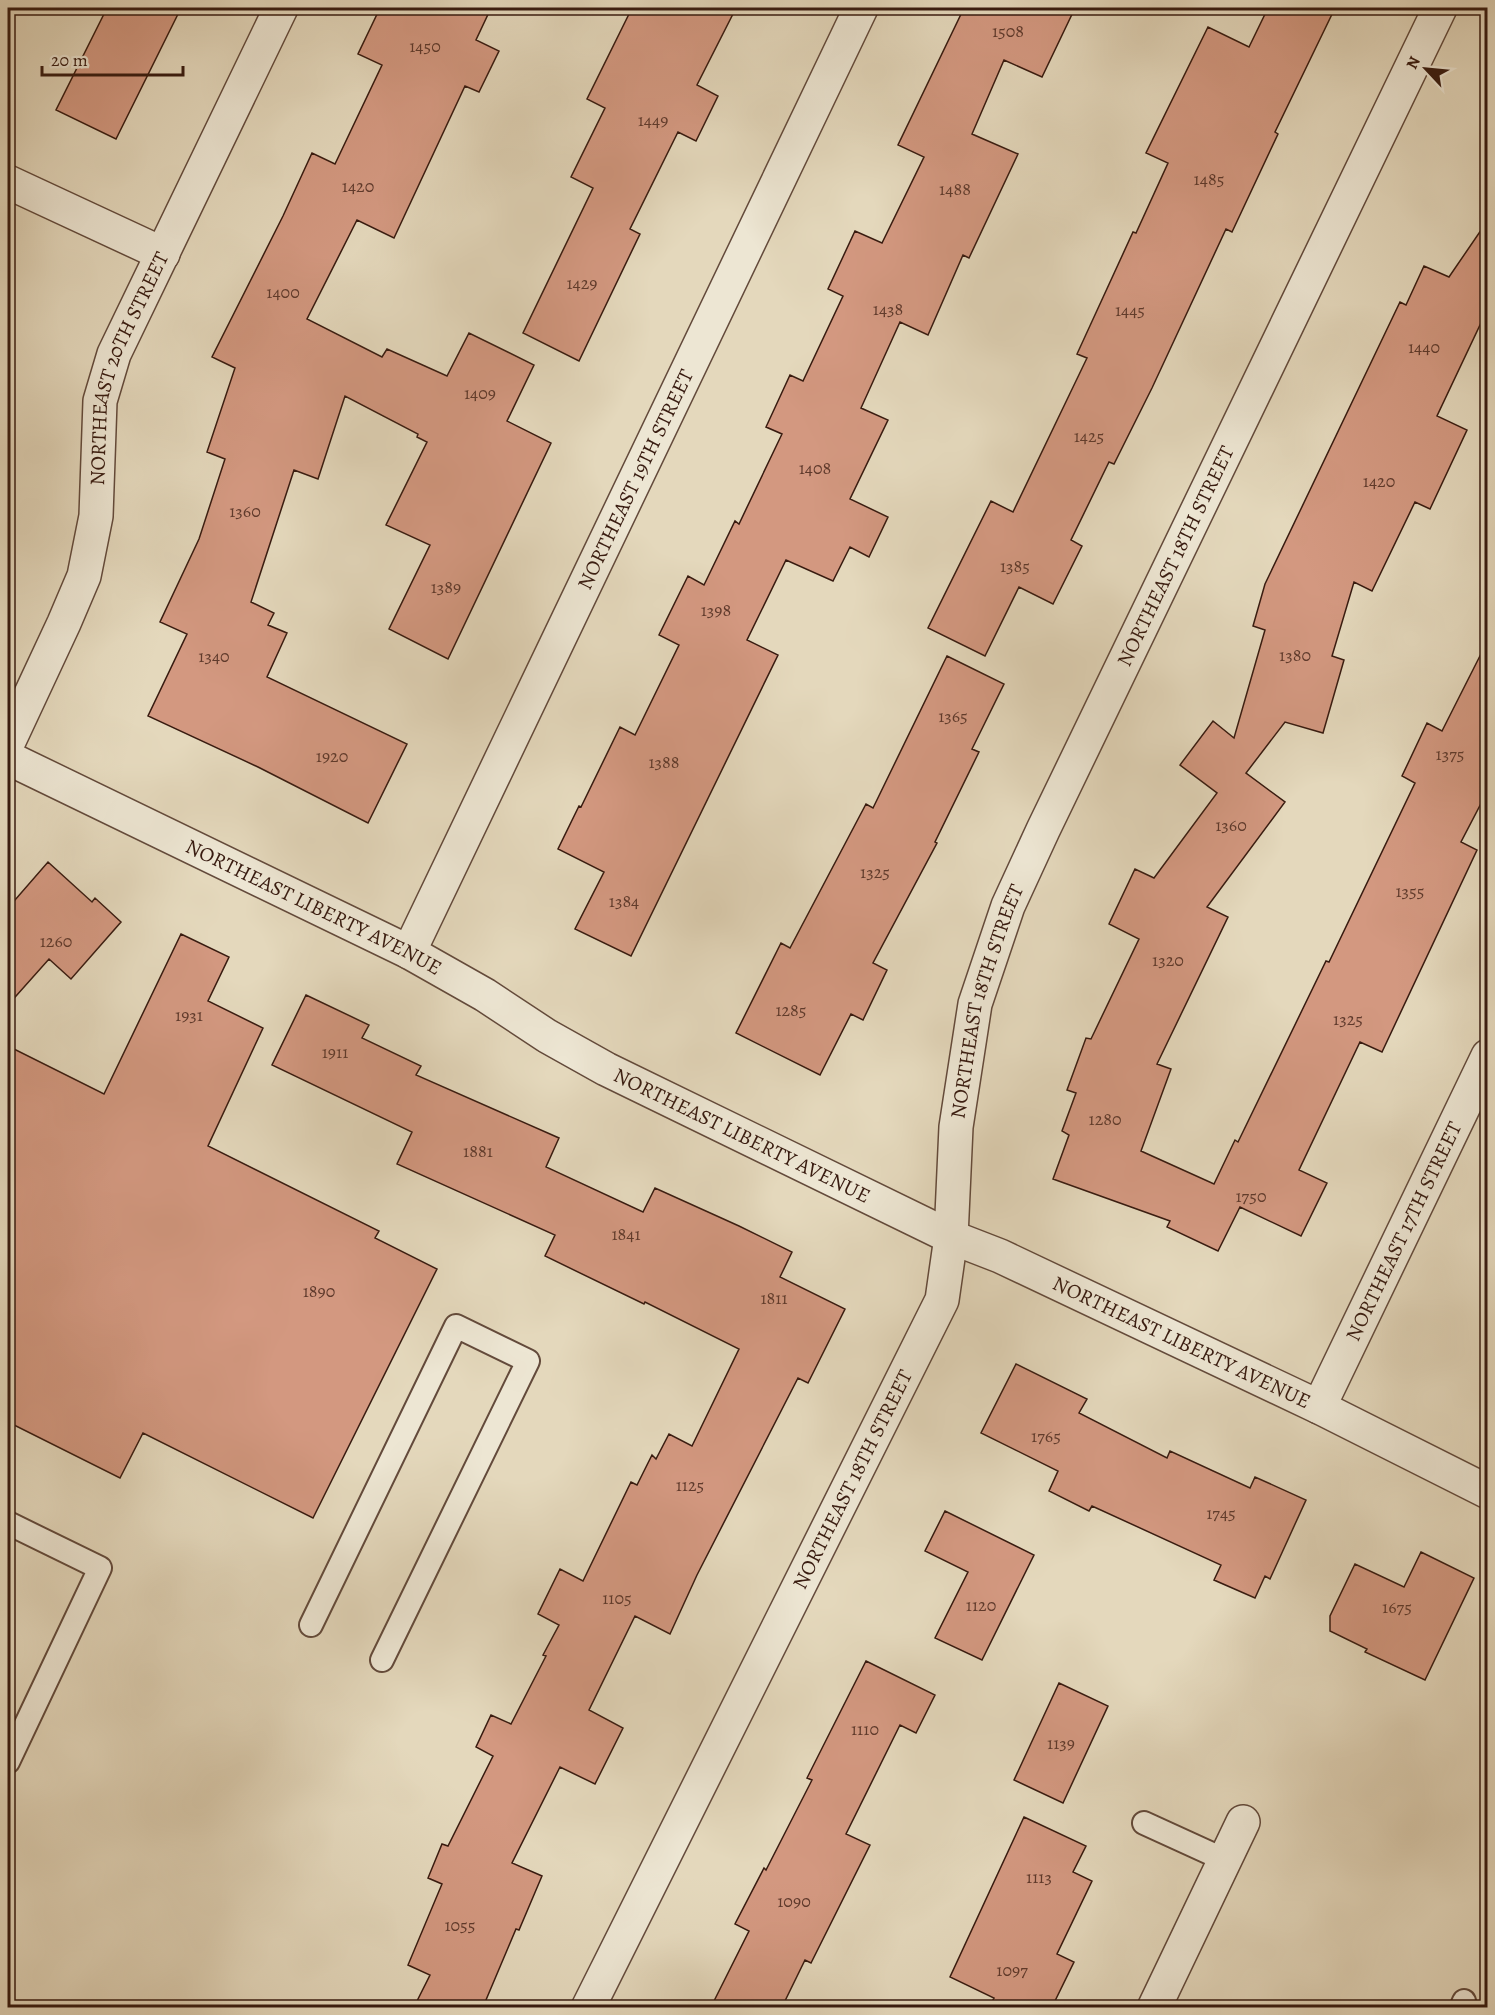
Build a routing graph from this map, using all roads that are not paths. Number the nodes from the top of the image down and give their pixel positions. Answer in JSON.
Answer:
{"nodes":[{"id":1,"x":281,"y":8,"type":"edge"},
{"id":2,"x":861,"y":8,"type":"edge"},
{"id":3,"x":1440,"y":8,"type":"edge"},
{"id":4,"x":8,"y":182,"type":"edge"},
{"id":5,"x":162,"y":254,"type":"junction"},
{"id":6,"x":8,"y":743,"type":"edge"},
{"id":7,"x":8,"y":758,"type":"edge"},
{"id":8,"x":409,"y":952,"type":"junction"},
{"id":9,"x":1488,"y":1056,"type":"edge"},
{"id":10,"x":951,"y":1237,"type":"junction"},
{"id":11,"x":1318,"y":1407,"type":"junction"},
{"id":12,"x":1488,"y":1492,"type":"edge"},
{"id":13,"x":8,"y":1523,"type":"edge"},
{"id":14,"x":310,"y":1625,"type":"dead end"},
{"id":15,"x":382,"y":1660,"type":"dead end"},
{"id":16,"x":8,"y":1762,"type":"edge"},
{"id":17,"x":1243,"y":1822,"type":"dead end"},
{"id":18,"x":1144,"y":1823,"type":"dead end"},
{"id":19,"x":1225,"y":1860,"type":"junction"},
{"id":20,"x":588,"y":2007,"type":"edge"},
{"id":21,"x":1154,"y":2007,"type":"edge"}],
"edges":[{"from":1,"to":5,"type":"street","name":"NORTHEAST 20TH STREET"},
{"from":2,"to":8,"type":"street","name":"NORTHEAST 19TH STREET"},
{"from":3,"to":10,"type":"street","name":"NORTHEAST 18TH STREET"},
{"from":4,"to":5,"type":"street"},
{"from":5,"to":6,"type":"street","name":"NORTHEAST 20TH STREET"},
{"from":7,"to":8,"type":"street","name":"NORTHEAST LIBERTY AVENUE"},
{"from":8,"to":10,"type":"street","name":"NORTHEAST LIBERTY AVENUE"},
{"from":9,"to":11,"type":"street","name":"NORTHEAST 17TH STREET"},
{"from":10,"to":11,"type":"street","name":"NORTHEAST LIBERTY AVENUE"},
{"from":10,"to":20,"type":"street","name":"NORTHEAST 18TH STREET"},
{"from":11,"to":12,"type":"street","name":"NORTHEAST LIBERTY AVENUE"},
{"from":13,"to":16,"type":"lane"},
{"from":14,"to":15,"type":"lane"},
{"from":17,"to":19,"type":"street"},
{"from":18,"to":19,"type":"lane"},
{"from":19,"to":21,"type":"street"}]}
